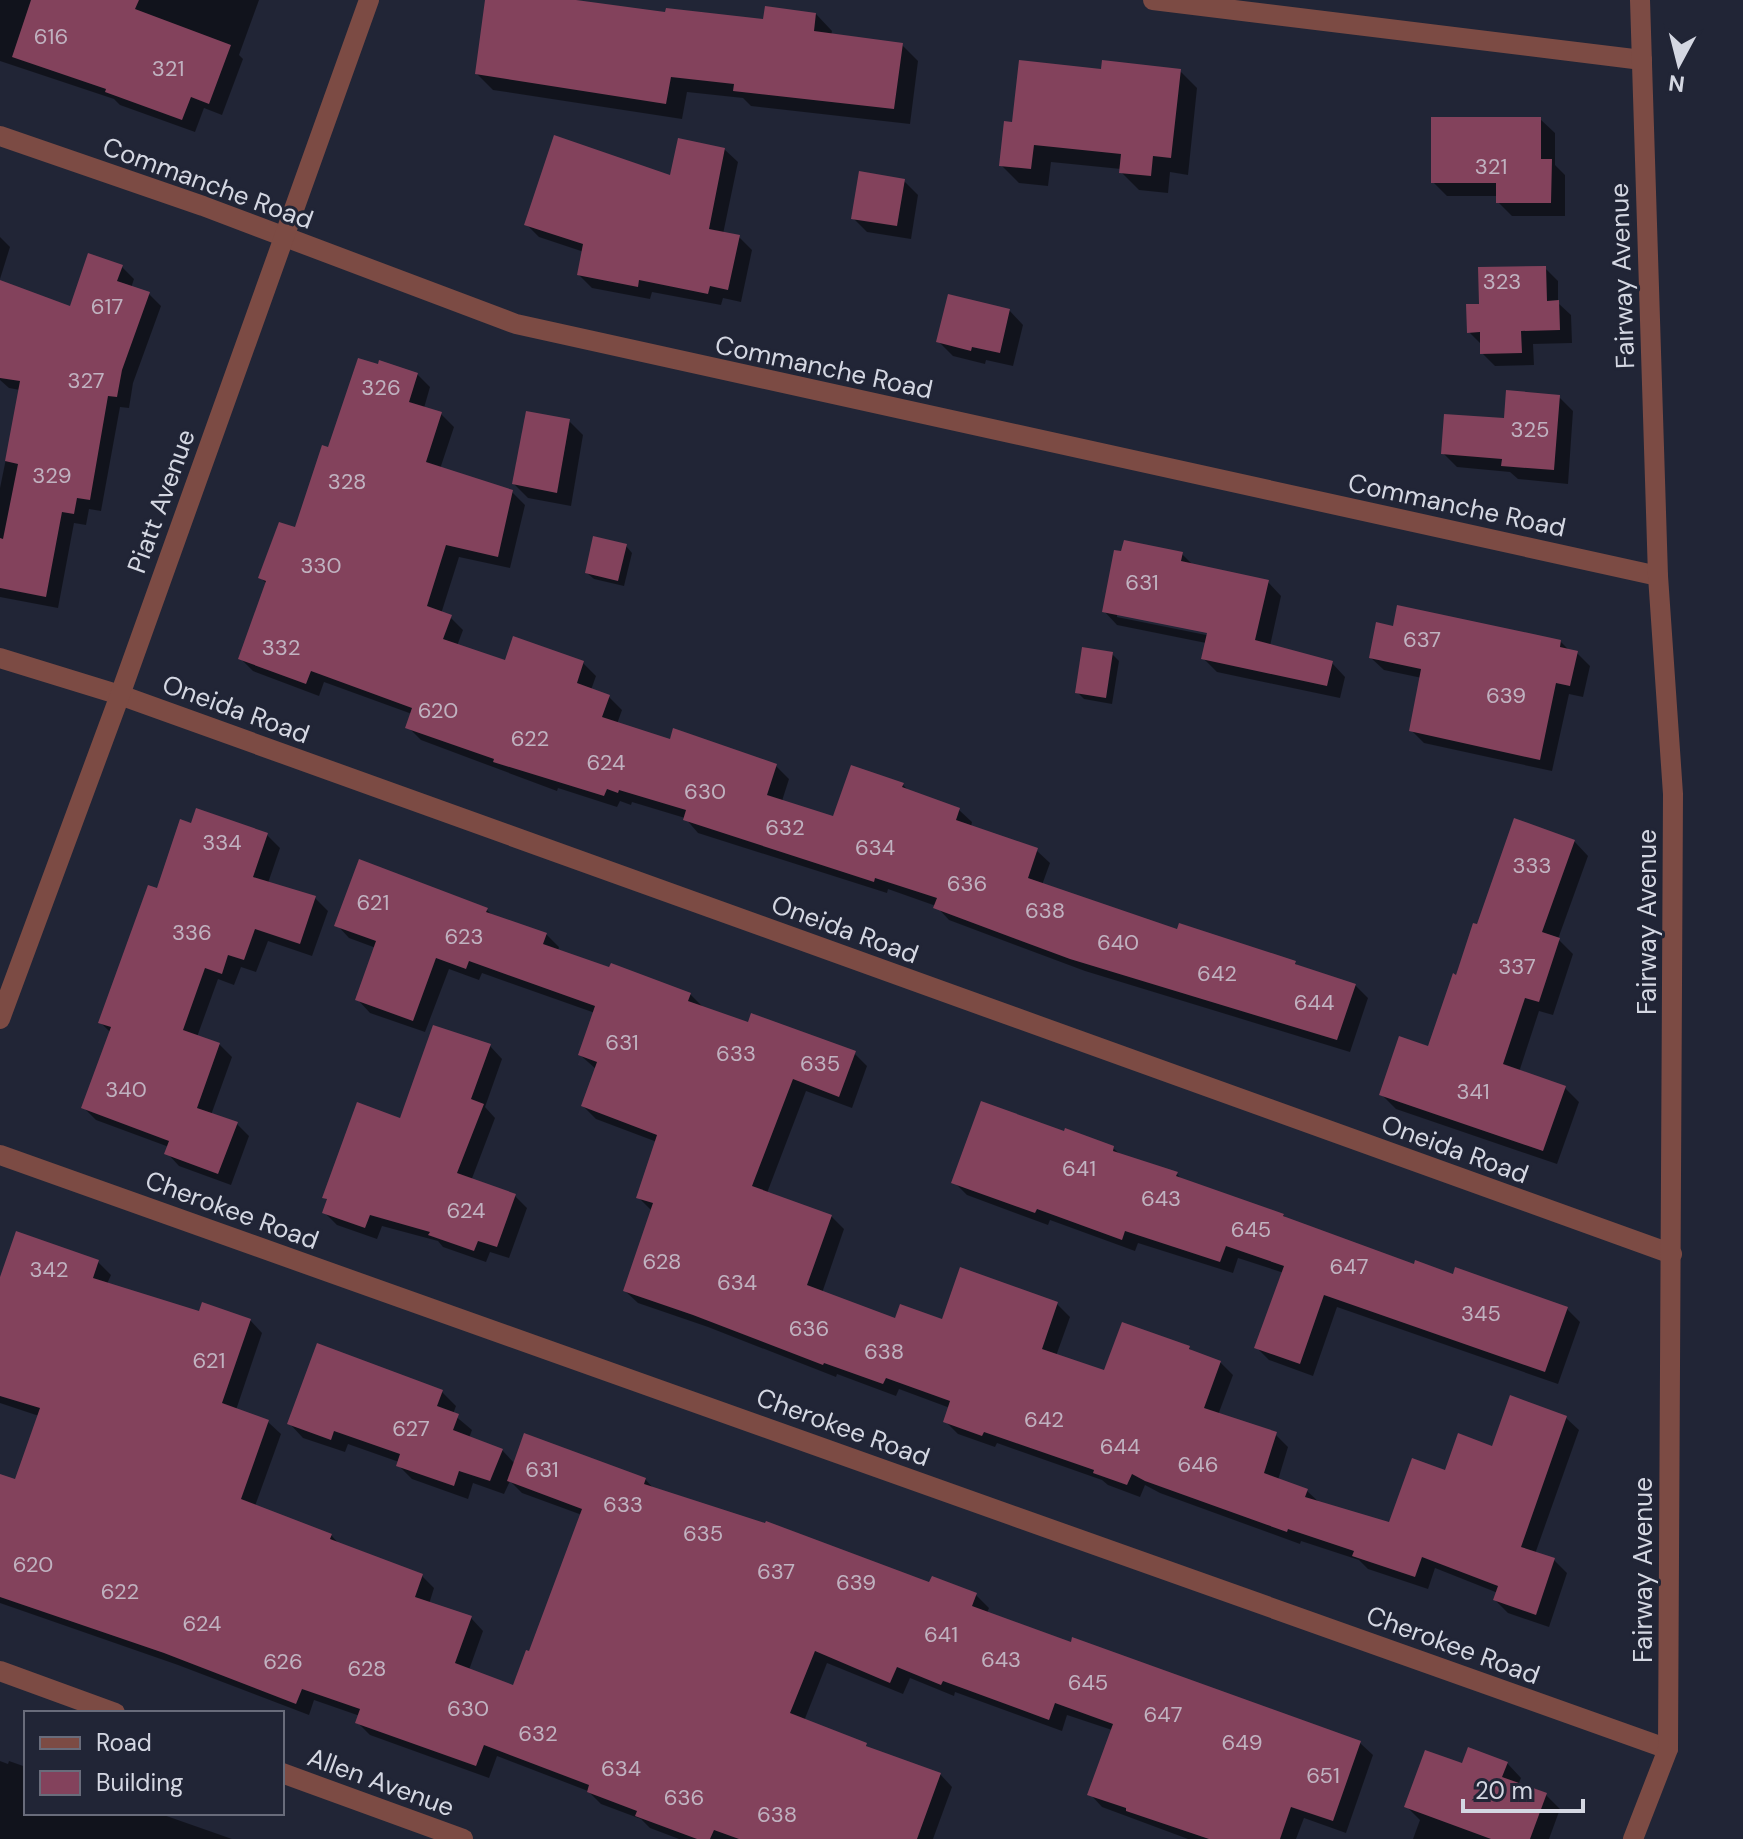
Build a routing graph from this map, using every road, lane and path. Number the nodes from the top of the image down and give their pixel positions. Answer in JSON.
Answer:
{"nodes":[{"id":1,"x":369,"y":0,"type":"edge"},
{"id":2,"x":1153,"y":0,"type":"edge"},
{"id":3,"x":1640,"y":0,"type":"edge"},
{"id":4,"x":1642,"y":60,"type":"junction"},
{"id":5,"x":0,"y":136,"type":"edge"},
{"id":6,"x":283,"y":238,"type":"junction"},
{"id":7,"x":1658,"y":576,"type":"junction"},
{"id":8,"x":0,"y":658,"type":"edge"},
{"id":9,"x":120,"y":695,"type":"junction"},
{"id":10,"x":0,"y":1019,"type":"edge"},
{"id":11,"x":0,"y":1155,"type":"edge"},
{"id":12,"x":1672,"y":1254,"type":"junction"},
{"id":13,"x":0,"y":1671,"type":"edge"},
{"id":14,"x":110,"y":1711,"type":"edge"},
{"id":15,"x":1668,"y":1749,"type":"junction"},
{"id":16,"x":284,"y":1774,"type":"edge"},
{"id":17,"x":463,"y":1839,"type":"edge"},
{"id":18,"x":1633,"y":1839,"type":"edge"}],
"edges":[{"from":1,"to":6,"type":"street","name":"Piatt Avenue"},
{"from":2,"to":4,"type":"street"},
{"from":3,"to":4,"type":"street","name":"Fairway Avenue"},
{"from":4,"to":7,"type":"street","name":"Fairway Avenue"},
{"from":5,"to":6,"type":"street","name":"Commanche Road"},
{"from":6,"to":7,"type":"street","name":"Commanche Road"},
{"from":6,"to":9,"type":"street","name":"Piatt Avenue"},
{"from":7,"to":12,"type":"street","name":"Fairway Avenue"},
{"from":8,"to":9,"type":"street","name":"Oneida Road"},
{"from":9,"to":10,"type":"street","name":"Piatt Avenue"},
{"from":9,"to":12,"type":"street","name":"Oneida Road"},
{"from":11,"to":15,"type":"street","name":"Cherokee Road"},
{"from":12,"to":15,"type":"street","name":"Fairway Avenue"},
{"from":13,"to":14,"type":"street"},
{"from":15,"to":18,"type":"street","name":"Fairway Avenue"},
{"from":16,"to":17,"type":"street","name":"Allen Avenue"}]}
